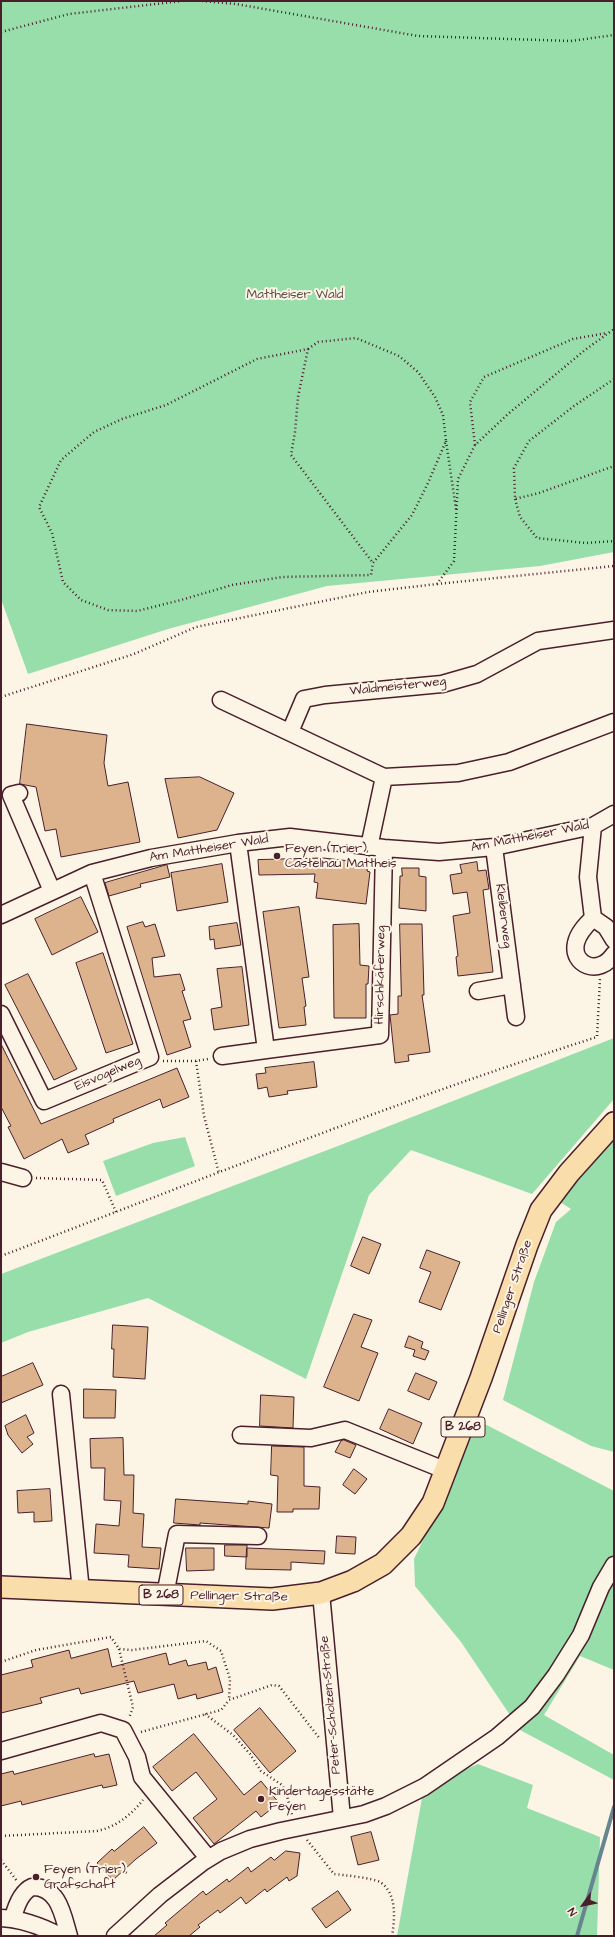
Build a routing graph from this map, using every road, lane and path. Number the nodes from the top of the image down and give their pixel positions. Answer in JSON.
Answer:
{"nodes":[{"id":1,"x":182,"y":1,"type":"edge"},
{"id":2,"x":202,"y":1,"type":"edge"},
{"id":3,"x":227,"y":2,"type":"edge"},
{"id":4,"x":1,"y":32,"type":"edge"},
{"id":5,"x":614,"y":35,"type":"edge"},
{"id":6,"x":614,"y":329,"type":"edge"},
{"id":7,"x":609,"y":332,"type":"junction"},
{"id":8,"x":308,"y":349,"type":"junction"},
{"id":9,"x":614,"y":379,"type":"edge"},
{"id":10,"x":446,"y":441,"type":"junction"},
{"id":11,"x":475,"y":445,"type":"junction"},
{"id":12,"x":614,"y":466,"type":"edge"},
{"id":13,"x":515,"y":499,"type":"junction"},
{"id":14,"x":457,"y":516,"type":"junction"},
{"id":15,"x":614,"y":541,"type":"edge"},
{"id":16,"x":373,"y":563,"type":"junction"},
{"id":17,"x":614,"y":566,"type":"edge"},
{"id":18,"x":437,"y":584,"type":"junction"},
{"id":19,"x":614,"y":630,"type":"edge"},
{"id":20,"x":1,"y":697,"type":"edge"},
{"id":21,"x":221,"y":700,"type":"dead end"},
{"id":22,"x":614,"y":722,"type":"edge"},
{"id":23,"x":290,"y":732,"type":"junction"},
{"id":24,"x":384,"y":776,"type":"junction"},
{"id":25,"x":19,"y":793,"type":"dead end"},
{"id":26,"x":614,"y":814,"type":"edge"},
{"id":27,"x":593,"y":826,"type":"junction"},
{"id":28,"x":238,"y":843,"type":"junction"},
{"id":29,"x":377,"y":847,"type":"junction"},
{"id":30,"x":494,"y":847,"type":"junction"},
{"id":31,"x":92,"y":873,"type":"junction"},
{"id":32,"x":52,"y":891,"type":"junction"},
{"id":33,"x":1,"y":915,"type":"edge"},
{"id":34,"x":593,"y":918,"type":"junction"},
{"id":35,"x":614,"y":940,"type":"edge"},
{"id":36,"x":614,"y":954,"type":"edge"},
{"id":37,"x":600,"y":966,"type":"junction"},
{"id":38,"x":512,"y":985,"type":"junction"},
{"id":39,"x":478,"y":991,"type":"dead end"},
{"id":40,"x":1,"y":1014,"type":"edge"},
{"id":41,"x":516,"y":1017,"type":"dead end"},
{"id":42,"x":266,"y":1050,"type":"junction"},
{"id":43,"x":222,"y":1056,"type":"dead end"},
{"id":44,"x":150,"y":1057,"type":"junction"},
{"id":45,"x":614,"y":1123,"type":"edge"},
{"id":46,"x":1,"y":1172,"type":"edge"},
{"id":47,"x":219,"y":1173,"type":"junction"},
{"id":48,"x":23,"y":1178,"type":"joint"},
{"id":49,"x":116,"y":1212,"type":"junction"},
{"id":50,"x":1,"y":1256,"type":"edge"},
{"id":51,"x":61,"y":1394,"type":"dead end"},
{"id":52,"x":241,"y":1435,"type":"dead end"},
{"id":53,"x":447,"y":1471,"type":"junction"},
{"id":54,"x":258,"y":1536,"type":"dead end"},
{"id":55,"x":614,"y":1565,"type":"edge"},
{"id":56,"x":1,"y":1587,"type":"edge"},
{"id":57,"x":81,"y":1591,"type":"junction"},
{"id":58,"x":320,"y":1593,"type":"junction"},
{"id":59,"x":165,"y":1595,"type":"junction"},
{"id":60,"x":119,"y":1649,"type":"junction"},
{"id":61,"x":1,"y":1662,"type":"edge"},
{"id":62,"x":229,"y":1700,"type":"junction"},
{"id":63,"x":133,"y":1707,"type":"dead end"},
{"id":64,"x":205,"y":1714,"type":"junction"},
{"id":65,"x":127,"y":1737,"type":"junction"},
{"id":66,"x":1,"y":1751,"type":"edge"},
{"id":67,"x":337,"y":1760,"type":"junction"},
{"id":68,"x":142,"y":1777,"type":"junction"},
{"id":69,"x":342,"y":1818,"type":"junction"},
{"id":70,"x":294,"y":1828,"type":"junction"},
{"id":71,"x":1,"y":1836,"type":"edge"},
{"id":72,"x":208,"y":1858,"type":"junction"},
{"id":73,"x":1,"y":1860,"type":"edge"},
{"id":74,"x":25,"y":1891,"type":"junction"},
{"id":75,"x":7,"y":1918,"type":"edge"},
{"id":76,"x":60,"y":1936,"type":"edge"},
{"id":77,"x":69,"y":1936,"type":"edge"},
{"id":78,"x":115,"y":1936,"type":"edge"},
{"id":79,"x":392,"y":1936,"type":"edge"}],
"edges":[{"from":1,"to":4,"type":"path"},
{"from":2,"to":3,"type":"path"},
{"from":3,"to":5,"type":"path"},
{"from":6,"to":7,"type":"path"},
{"from":7,"to":11,"type":"path"},
{"from":7,"to":11,"type":"path"},
{"from":8,"to":10,"type":"path"},
{"from":8,"to":16,"type":"path"},
{"from":8,"to":16,"type":"path"},
{"from":9,"to":13,"type":"path"},
{"from":10,"to":14,"type":"path"},
{"from":10,"to":16,"type":"path"},
{"from":11,"to":14,"type":"path"},
{"from":12,"to":13,"type":"path"},
{"from":13,"to":15,"type":"path"},
{"from":14,"to":18,"type":"path"},
{"from":17,"to":18,"type":"path"},
{"from":18,"to":20,"type":"path"},
{"from":19,"to":23,"type":"street","name":"Waldmeisterweg"},
{"from":21,"to":23,"type":"street"},
{"from":22,"to":24,"type":"street"},
{"from":23,"to":24,"type":"street"},
{"from":24,"to":29,"type":"street"},
{"from":25,"to":32,"type":"street"},
{"from":26,"to":27,"type":"street","name":"Am Mattheiser Wald"},
{"from":27,"to":30,"type":"street","name":"Am Mattheiser Wald"},
{"from":27,"to":34,"type":"street"},
{"from":28,"to":29,"type":"street","name":"Am Mattheiser Wald"},
{"from":28,"to":31,"type":"street","name":"Am Mattheiser Wald"},
{"from":28,"to":42,"type":"street"},
{"from":29,"to":30,"type":"street","name":"Am Mattheiser Wald"},
{"from":29,"to":42,"type":"street","name":"Hirschkäferweg"},
{"from":30,"to":38,"type":"street","name":"Kleiberweg"},
{"from":31,"to":32,"type":"street","name":"Am Mattheiser Wald"},
{"from":31,"to":44,"type":"street","name":"Eisvogelweg"},
{"from":32,"to":33,"type":"street","name":"Am Mattheiser Wald"},
{"from":34,"to":35,"type":"street"},
{"from":34,"to":37,"type":"street"},
{"from":36,"to":37,"type":"street"},
{"from":37,"to":47,"type":"path"},
{"from":38,"to":39,"type":"street"},
{"from":38,"to":41,"type":"street","name":"Kleiberweg"},
{"from":40,"to":44,"type":"street","name":"Eisvogelweg"},
{"from":42,"to":43,"type":"street","name":"Hirschkäferweg"},
{"from":44,"to":47,"type":"path"},
{"from":45,"to":53,"type":"main road","name":"Pellinger Straße","number":"B 268"},
{"from":46,"to":48,"type":"street"},
{"from":47,"to":49,"type":"path"},
{"from":48,"to":49,"type":"path"},
{"from":49,"to":50,"type":"path"},
{"from":51,"to":57,"type":"street"},
{"from":52,"to":53,"type":"street"},
{"from":53,"to":58,"type":"main road","name":"Pellinger Straße","number":"B 268"},
{"from":54,"to":59,"type":"street"},
{"from":55,"to":69,"type":"street"},
{"from":56,"to":57,"type":"main road","name":"Pellinger Straße","number":"B 268"},
{"from":57,"to":59,"type":"main road","name":"Pellinger Straße","number":"B 268"},
{"from":58,"to":59,"type":"main road","name":"Pellinger Straße","number":"B 268"},
{"from":58,"to":67,"type":"street","name":"Peter-Scholzen-Straße"},
{"from":60,"to":61,"type":"path"},
{"from":60,"to":62,"type":"path"},
{"from":60,"to":63,"type":"path"},
{"from":62,"to":64,"type":"path"},
{"from":62,"to":67,"type":"path"},
{"from":64,"to":65,"type":"path"},
{"from":64,"to":70,"type":"path"},
{"from":65,"to":66,"type":"street"},
{"from":65,"to":68,"type":"street"},
{"from":67,"to":69,"type":"street","name":"Peter-Scholzen-Straße"},
{"from":68,"to":71,"type":"path"},
{"from":68,"to":72,"type":"street"},
{"from":69,"to":70,"type":"street"},
{"from":70,"to":72,"type":"street"},
{"from":70,"to":79,"type":"path"},
{"from":72,"to":78,"type":"street"},
{"from":73,"to":74,"type":"path"},
{"from":74,"to":75,"type":"street"},
{"from":74,"to":77,"type":"street"},
{"from":75,"to":76,"type":"street"}]}
